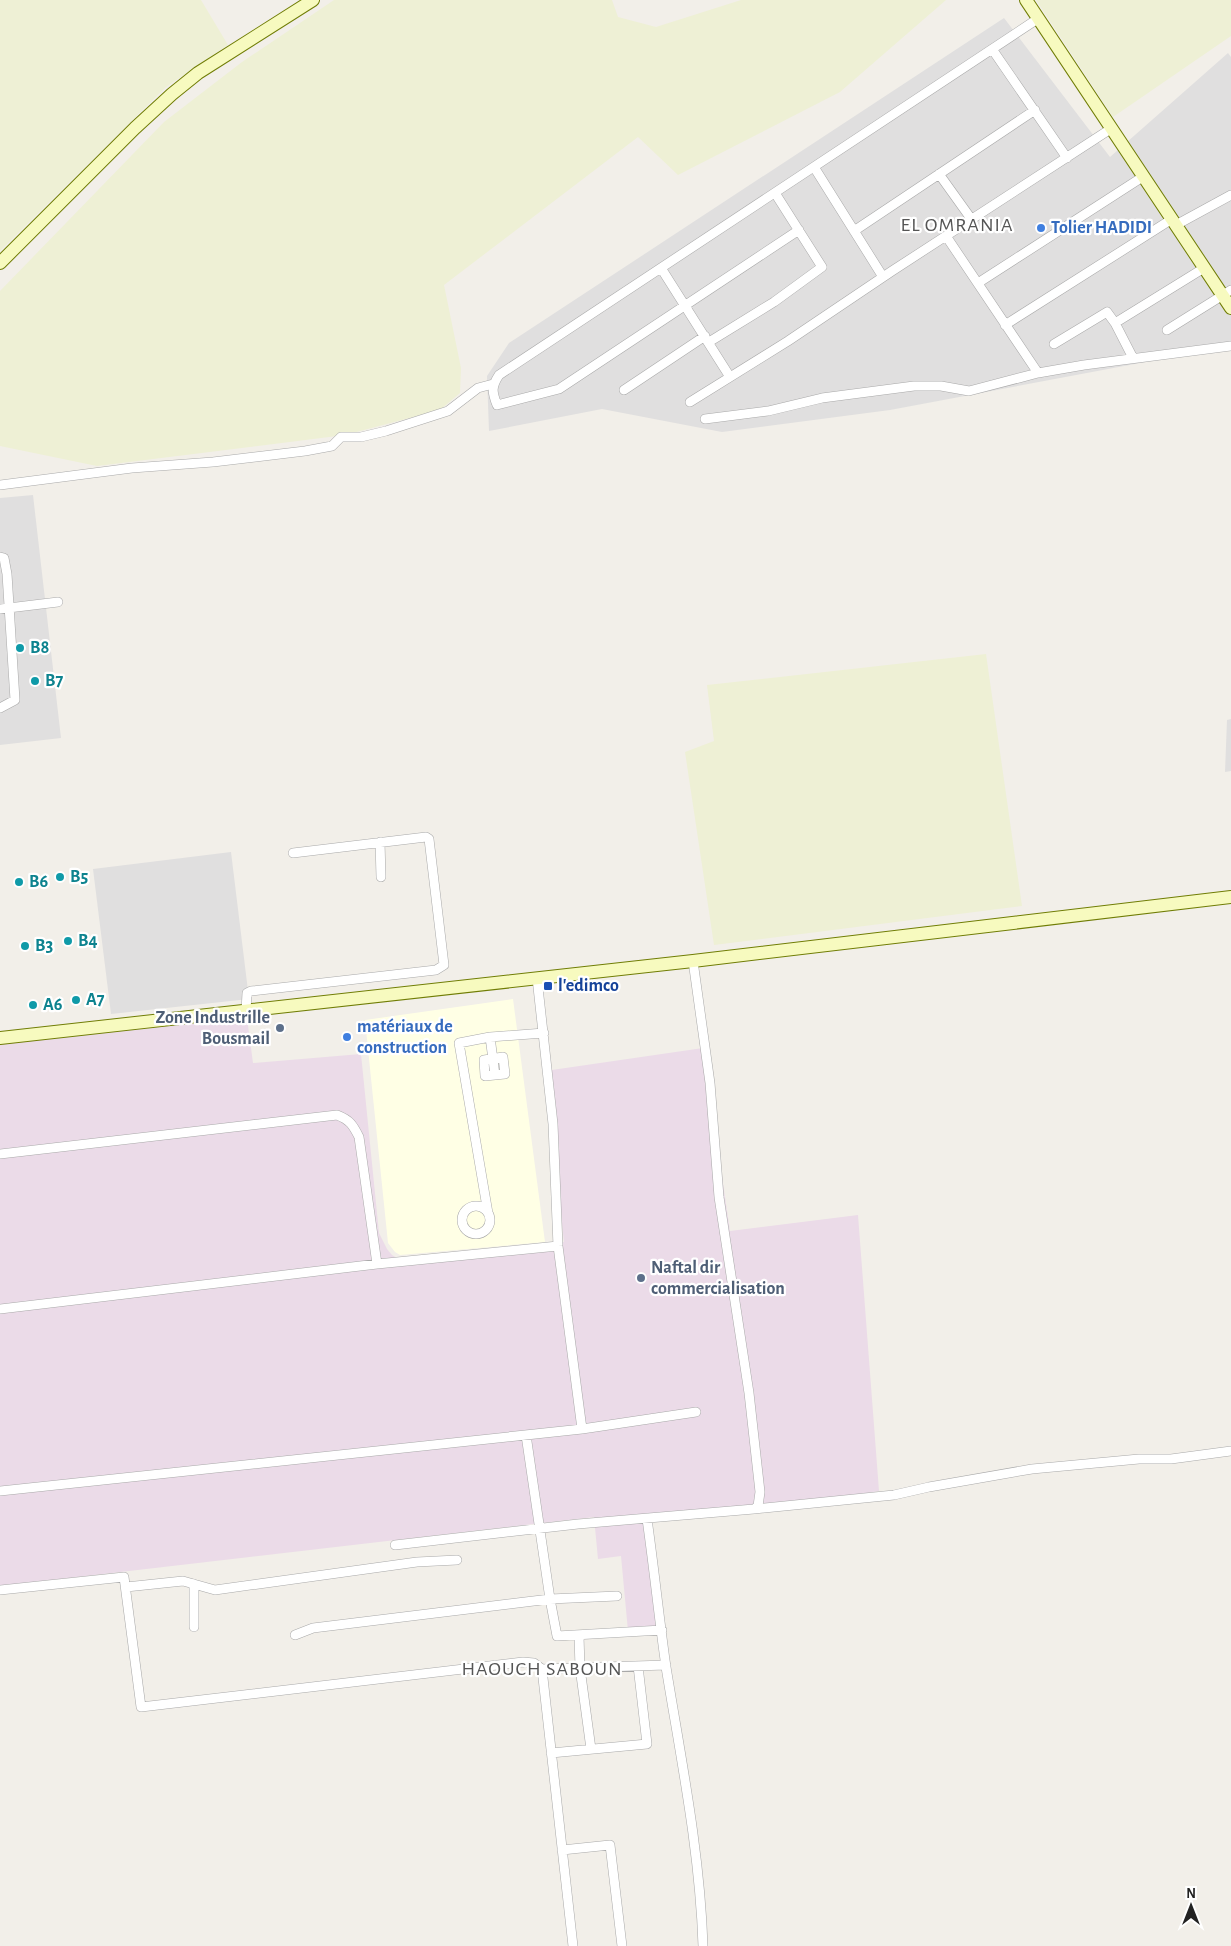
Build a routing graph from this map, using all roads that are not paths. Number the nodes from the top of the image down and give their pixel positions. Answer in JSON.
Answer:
{"nodes":[{"id":1,"x":313,"y":0,"type":"edge"},
{"id":2,"x":1026,"y":0,"type":"edge"},
{"id":3,"x":1039,"y":18,"type":"junction"},
{"id":4,"x":992,"y":49,"type":"junction"},
{"id":5,"x":1035,"y":110,"type":"junction"},
{"id":6,"x":1112,"y":128,"type":"junction"},
{"id":7,"x":1067,"y":158,"type":"junction"},
{"id":8,"x":814,"y":167,"type":"junction"},
{"id":9,"x":939,"y":174,"type":"junction"},
{"id":10,"x":1144,"y":176,"type":"junction"},
{"id":11,"x":775,"y":193,"type":"junction"},
{"id":12,"x":1231,"y":195,"type":"edge"},
{"id":13,"x":972,"y":220,"type":"junction"},
{"id":14,"x":1174,"y":222,"type":"junction"},
{"id":15,"x":799,"y":230,"type":"junction"},
{"id":16,"x":854,"y":231,"type":"junction"},
{"id":17,"x":946,"y":236,"type":"junction"},
{"id":18,"x":0,"y":263,"type":"edge"},
{"id":19,"x":661,"y":268,"type":"junction"},
{"id":20,"x":1204,"y":268,"type":"junction"},
{"id":21,"x":883,"y":277,"type":"junction"},
{"id":22,"x":978,"y":283,"type":"junction"},
{"id":23,"x":1227,"y":293,"type":"edge"},
{"id":24,"x":685,"y":306,"type":"junction"},
{"id":25,"x":1231,"y":308,"type":"edge"},
{"id":26,"x":1116,"y":323,"type":"junction"},
{"id":27,"x":1005,"y":325,"type":"junction"},
{"id":28,"x":1167,"y":330,"type":"dead end"},
{"id":29,"x":707,"y":339,"type":"junction"},
{"id":30,"x":1054,"y":344,"type":"dead end"},
{"id":31,"x":1231,"y":346,"type":"edge"},
{"id":32,"x":1133,"y":358,"type":"junction"},
{"id":33,"x":1038,"y":374,"type":"junction"},
{"id":34,"x":730,"y":377,"type":"junction"},
{"id":35,"x":493,"y":384,"type":"junction"},
{"id":36,"x":624,"y":390,"type":"dead end"},
{"id":37,"x":690,"y":402,"type":"dead end"},
{"id":38,"x":705,"y":419,"type":"dead end"},
{"id":39,"x":0,"y":485,"type":"edge"},
{"id":40,"x":0,"y":556,"type":"edge"},
{"id":41,"x":58,"y":602,"type":"dead end"},
{"id":42,"x":10,"y":608,"type":"junction"},
{"id":43,"x":0,"y":609,"type":"edge"},
{"id":44,"x":0,"y":708,"type":"edge"},
{"id":45,"x":380,"y":842,"type":"junction"},
{"id":46,"x":293,"y":854,"type":"dead end"},
{"id":47,"x":381,"y":877,"type":"dead end"},
{"id":48,"x":1231,"y":897,"type":"edge"},
{"id":49,"x":693,"y":961,"type":"junction"},
{"id":50,"x":537,"y":978,"type":"junction"},
{"id":51,"x":246,"y":1011,"type":"junction"},
{"id":52,"x":544,"y":1033,"type":"junction"},
{"id":53,"x":0,"y":1038,"type":"edge"},
{"id":54,"x":490,"y":1038,"type":"junction"},
{"id":55,"x":495,"y":1075,"type":"dead end"},
{"id":56,"x":0,"y":1154,"type":"edge"},
{"id":57,"x":488,"y":1212,"type":"dead end"},
{"id":58,"x":558,"y":1246,"type":"junction"},
{"id":59,"x":377,"y":1264,"type":"junction"},
{"id":60,"x":0,"y":1309,"type":"edge"},
{"id":61,"x":696,"y":1412,"type":"dead end"},
{"id":62,"x":582,"y":1429,"type":"junction"},
{"id":63,"x":526,"y":1435,"type":"junction"},
{"id":64,"x":1231,"y":1451,"type":"edge"},
{"id":65,"x":0,"y":1490,"type":"edge"},
{"id":66,"x":754,"y":1509,"type":"junction"},
{"id":67,"x":647,"y":1519,"type":"junction"},
{"id":68,"x":540,"y":1529,"type":"junction"},
{"id":69,"x":395,"y":1545,"type":"dead end"},
{"id":70,"x":457,"y":1560,"type":"dead end"},
{"id":71,"x":194,"y":1584,"type":"junction"},
{"id":72,"x":126,"y":1587,"type":"junction"},
{"id":73,"x":0,"y":1590,"type":"edge"},
{"id":74,"x":617,"y":1596,"type":"dead end"},
{"id":75,"x":550,"y":1599,"type":"junction"},
{"id":76,"x":194,"y":1627,"type":"dead end"},
{"id":77,"x":662,"y":1630,"type":"junction"},
{"id":78,"x":295,"y":1635,"type":"dead end"},
{"id":79,"x":579,"y":1636,"type":"junction"},
{"id":80,"x":666,"y":1665,"type":"junction"},
{"id":81,"x":638,"y":1666,"type":"junction"},
{"id":82,"x":580,"y":1668,"type":"junction"},
{"id":83,"x":542,"y":1669,"type":"junction"},
{"id":84,"x":591,"y":1749,"type":"junction"},
{"id":85,"x":551,"y":1753,"type":"junction"},
{"id":86,"x":562,"y":1850,"type":"junction"},
{"id":87,"x":573,"y":1946,"type":"edge"},
{"id":88,"x":622,"y":1946,"type":"edge"},
{"id":89,"x":703,"y":1946,"type":"edge"}],
"edges":[{"from":1,"to":18,"type":"main road"},
{"from":2,"to":3,"type":"main road"},
{"from":3,"to":4,"type":"street"},
{"from":3,"to":6,"type":"main road"},
{"from":4,"to":5,"type":"street"},
{"from":4,"to":8,"type":"street"},
{"from":5,"to":7,"type":"street"},
{"from":5,"to":9,"type":"street"},
{"from":6,"to":7,"type":"street"},
{"from":6,"to":10,"type":"main road"},
{"from":7,"to":13,"type":"street"},
{"from":8,"to":11,"type":"street"},
{"from":8,"to":16,"type":"street"},
{"from":9,"to":13,"type":"street"},
{"from":9,"to":16,"type":"street"},
{"from":10,"to":14,"type":"main road"},
{"from":10,"to":22,"type":"street"},
{"from":11,"to":15,"type":"street"},
{"from":11,"to":19,"type":"street"},
{"from":12,"to":14,"type":"street"},
{"from":13,"to":17,"type":"street"},
{"from":14,"to":20,"type":"main road"},
{"from":14,"to":27,"type":"street"},
{"from":15,"to":24,"type":"street"},
{"from":15,"to":29,"type":"street"},
{"from":16,"to":21,"type":"street"},
{"from":17,"to":21,"type":"street"},
{"from":17,"to":22,"type":"street"},
{"from":19,"to":24,"type":"street"},
{"from":19,"to":35,"type":"street"},
{"from":20,"to":23,"type":"main road"},
{"from":20,"to":26,"type":"street"},
{"from":21,"to":34,"type":"street"},
{"from":22,"to":27,"type":"street"},
{"from":23,"to":25,"type":"main road"},
{"from":23,"to":28,"type":"street"},
{"from":24,"to":29,"type":"street"},
{"from":24,"to":35,"type":"street"},
{"from":26,"to":30,"type":"street"},
{"from":26,"to":32,"type":"street"},
{"from":27,"to":33,"type":"street"},
{"from":29,"to":34,"type":"street"},
{"from":29,"to":36,"type":"street"},
{"from":31,"to":32,"type":"street"},
{"from":32,"to":33,"type":"street"},
{"from":33,"to":38,"type":"street"},
{"from":34,"to":37,"type":"street"},
{"from":35,"to":39,"type":"street"},
{"from":40,"to":42,"type":"street"},
{"from":41,"to":42,"type":"street"},
{"from":42,"to":43,"type":"street"},
{"from":42,"to":44,"type":"street"},
{"from":45,"to":46,"type":"street"},
{"from":45,"to":47,"type":"street"},
{"from":45,"to":51,"type":"street"},
{"from":48,"to":49,"type":"main road"},
{"from":49,"to":50,"type":"main road"},
{"from":49,"to":66,"type":"street"},
{"from":50,"to":51,"type":"main road"},
{"from":50,"to":52,"type":"street"},
{"from":51,"to":53,"type":"main road"},
{"from":52,"to":54,"type":"street"},
{"from":52,"to":58,"type":"street"},
{"from":54,"to":55,"type":"street"},
{"from":54,"to":57,"type":"street"},
{"from":56,"to":59,"type":"street"},
{"from":58,"to":59,"type":"street"},
{"from":58,"to":62,"type":"street"},
{"from":59,"to":60,"type":"street"},
{"from":61,"to":62,"type":"street"},
{"from":62,"to":63,"type":"street"},
{"from":63,"to":65,"type":"street"},
{"from":63,"to":68,"type":"street"},
{"from":64,"to":66,"type":"street"},
{"from":66,"to":67,"type":"street"},
{"from":67,"to":68,"type":"street"},
{"from":67,"to":77,"type":"street"},
{"from":68,"to":69,"type":"street"},
{"from":68,"to":75,"type":"street"},
{"from":70,"to":71,"type":"street"},
{"from":71,"to":72,"type":"street"},
{"from":71,"to":76,"type":"street"},
{"from":72,"to":73,"type":"street"},
{"from":72,"to":83,"type":"street"},
{"from":74,"to":75,"type":"street"},
{"from":75,"to":78,"type":"street"},
{"from":75,"to":79,"type":"street"},
{"from":77,"to":79,"type":"street"},
{"from":77,"to":80,"type":"street"},
{"from":79,"to":82,"type":"street"},
{"from":80,"to":81,"type":"street"},
{"from":80,"to":89,"type":"street"},
{"from":81,"to":82,"type":"street"},
{"from":81,"to":84,"type":"street"},
{"from":82,"to":83,"type":"street"},
{"from":82,"to":84,"type":"street"},
{"from":83,"to":85,"type":"street"},
{"from":84,"to":85,"type":"street"},
{"from":85,"to":86,"type":"street"},
{"from":86,"to":87,"type":"street"},
{"from":86,"to":88,"type":"street"}]}
